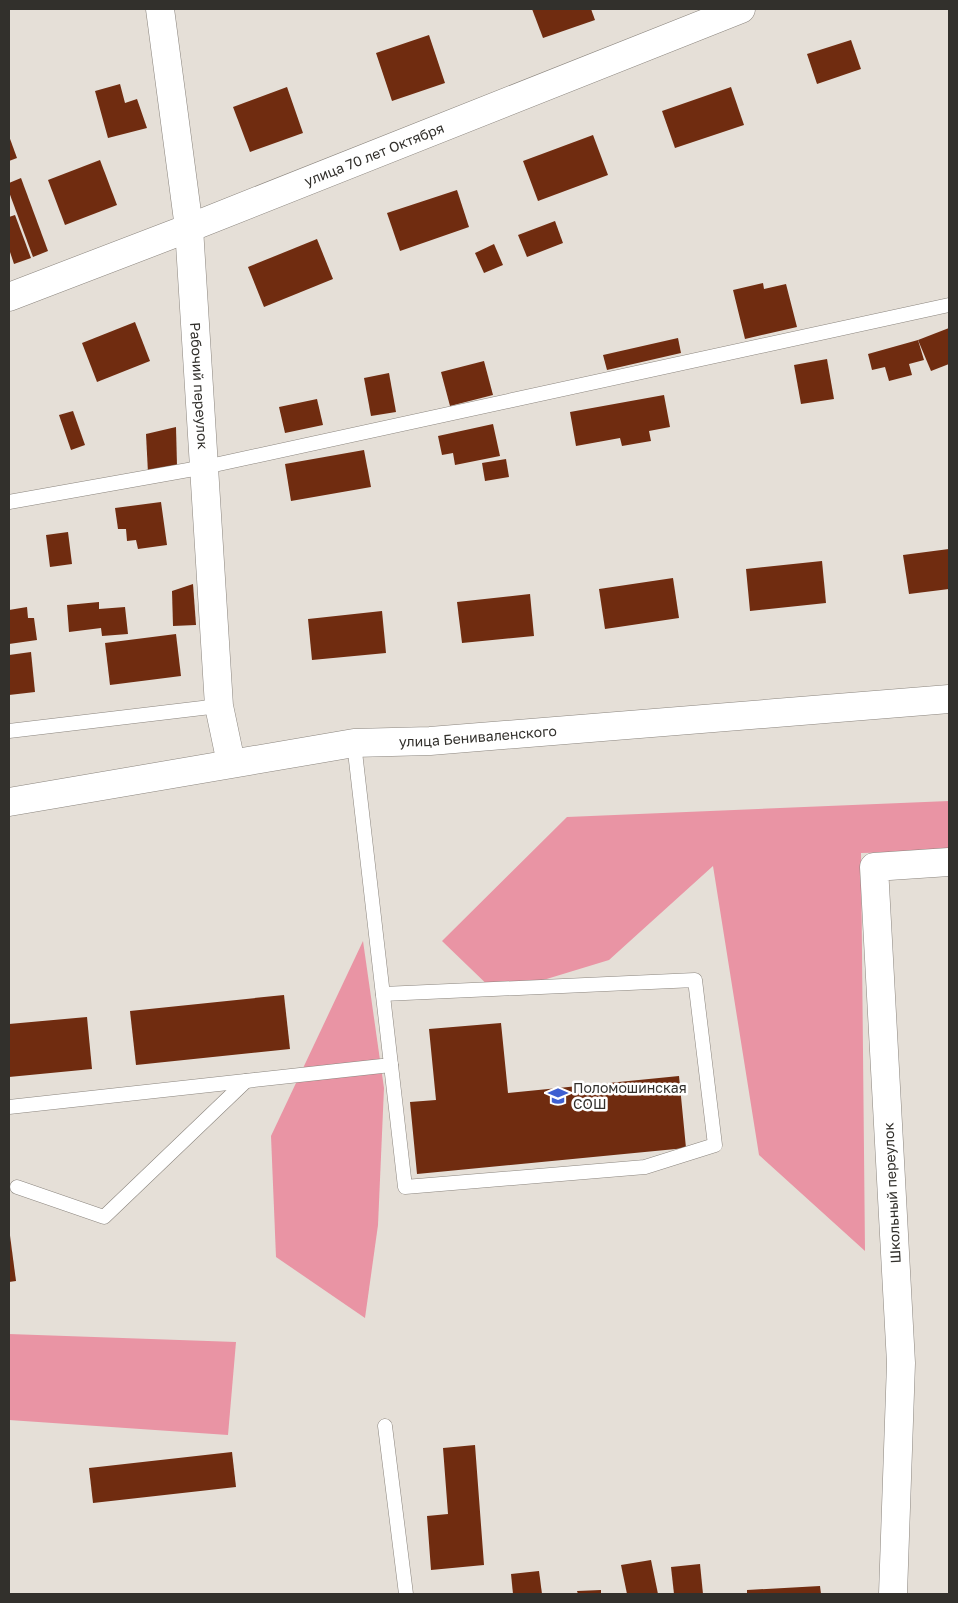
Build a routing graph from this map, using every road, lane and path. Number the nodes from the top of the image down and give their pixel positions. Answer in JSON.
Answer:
{"nodes":[{"id":1,"x":160,"y":9,"type":"edge"},
{"id":2,"x":741,"y":9,"type":"edge"},
{"id":3,"x":189,"y":228,"type":"junction"},
{"id":4,"x":9,"y":297,"type":"edge"},
{"id":5,"x":949,"y":305,"type":"edge"},
{"id":6,"x":205,"y":467,"type":"junction"},
{"id":7,"x":9,"y":502,"type":"edge"},
{"id":8,"x":949,"y":699,"type":"edge"},
{"id":9,"x":219,"y":706,"type":"junction"},
{"id":10,"x":9,"y":731,"type":"edge"},
{"id":11,"x":354,"y":743,"type":"junction"},
{"id":12,"x":231,"y":763,"type":"junction"},
{"id":13,"x":9,"y":802,"type":"edge"},
{"id":14,"x":949,"y":862,"type":"edge"},
{"id":15,"x":383,"y":994,"type":"junction"},
{"id":16,"x":392,"y":1065,"type":"junction"},
{"id":17,"x":246,"y":1081,"type":"junction"},
{"id":18,"x":9,"y":1107,"type":"edge"},
{"id":19,"x":17,"y":1187,"type":"dead end"},
{"id":20,"x":385,"y":1426,"type":"dead end"},
{"id":21,"x":406,"y":1594,"type":"edge"},
{"id":22,"x":892,"y":1594,"type":"edge"}],
"edges":[{"from":1,"to":3,"type":"street","name":"Рабочий переулок"},
{"from":2,"to":3,"type":"street","name":"улица 70 лет Октября"},
{"from":3,"to":4,"type":"street","name":"улица 70 лет Октября"},
{"from":3,"to":6,"type":"street","name":"Рабочий переулок"},
{"from":5,"to":6,"type":"lane"},
{"from":6,"to":7,"type":"lane"},
{"from":6,"to":9,"type":"street","name":"Рабочий переулок"},
{"from":8,"to":11,"type":"street","name":"улица Бениваленского"},
{"from":9,"to":10,"type":"lane"},
{"from":9,"to":12,"type":"street","name":"Рабочий переулок"},
{"from":11,"to":12,"type":"street","name":"улица Бениваленского"},
{"from":11,"to":15,"type":"lane"},
{"from":12,"to":13,"type":"street","name":"улица Бениваленского"},
{"from":14,"to":22,"type":"street","name":"Школьный переулок"},
{"from":15,"to":16,"type":"lane"},
{"from":15,"to":16,"type":"lane"},
{"from":16,"to":17,"type":"lane"},
{"from":17,"to":18,"type":"lane"},
{"from":17,"to":19,"type":"lane"},
{"from":20,"to":21,"type":"lane"}]}
